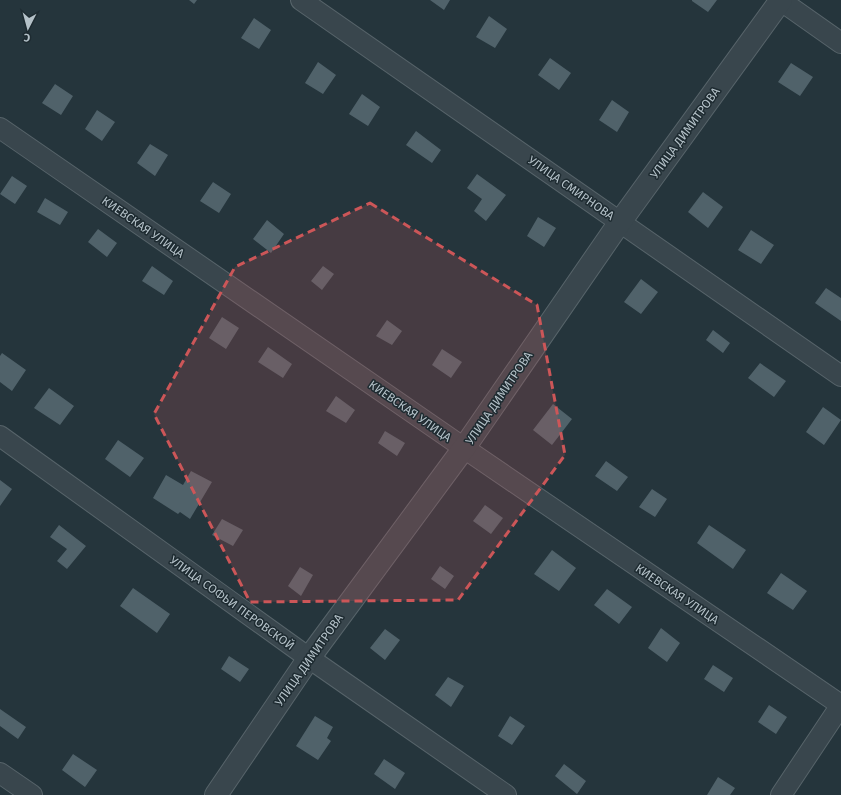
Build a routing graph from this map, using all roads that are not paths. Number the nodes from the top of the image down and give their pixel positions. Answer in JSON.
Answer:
{"nodes":[{"id":1,"x":301,"y":0,"type":"edge"},
{"id":2,"x":780,"y":0,"type":"edge"},
{"id":3,"x":841,"y":43,"type":"edge"},
{"id":4,"x":0,"y":128,"type":"edge"},
{"id":5,"x":620,"y":222,"type":"junction"},
{"id":6,"x":841,"y":376,"type":"edge"},
{"id":7,"x":0,"y":436,"type":"edge"},
{"id":8,"x":464,"y":448,"type":"junction"},
{"id":9,"x":309,"y":658,"type":"junction"},
{"id":10,"x":841,"y":705,"type":"edge"},
{"id":11,"x":0,"y":773,"type":"edge"},
{"id":12,"x":32,"y":795,"type":"edge"},
{"id":13,"x":216,"y":795,"type":"edge"},
{"id":14,"x":506,"y":795,"type":"edge"},
{"id":15,"x":781,"y":795,"type":"edge"}],
"edges":[{"from":1,"to":5,"type":"street","name":"УЛИЦА СМИРНОВА"},
{"from":2,"to":3,"type":"street"},
{"from":2,"to":5,"type":"street","name":"УЛИЦА ДИМИТРОВА"},
{"from":4,"to":8,"type":"street","name":"КИЕВСКАЯ УЛИЦА"},
{"from":5,"to":6,"type":"street","name":"УЛИЦА СМИРНОВА"},
{"from":5,"to":8,"type":"street","name":"УЛИЦА ДИМИТРОВА"},
{"from":7,"to":9,"type":"street","name":"УЛИЦА СОФЬИ ПЕРОВСКОЙ"},
{"from":8,"to":9,"type":"street","name":"УЛИЦА ДИМИТРОВА"},
{"from":8,"to":10,"type":"street","name":"КИЕВСКАЯ УЛИЦА"},
{"from":9,"to":13,"type":"street","name":"УЛИЦА ДИМИТРОВА"},
{"from":9,"to":14,"type":"street","name":"УЛИЦА СОФЬИ ПЕРОВСКОЙ"},
{"from":10,"to":15,"type":"street"},
{"from":11,"to":12,"type":"street"}]}
